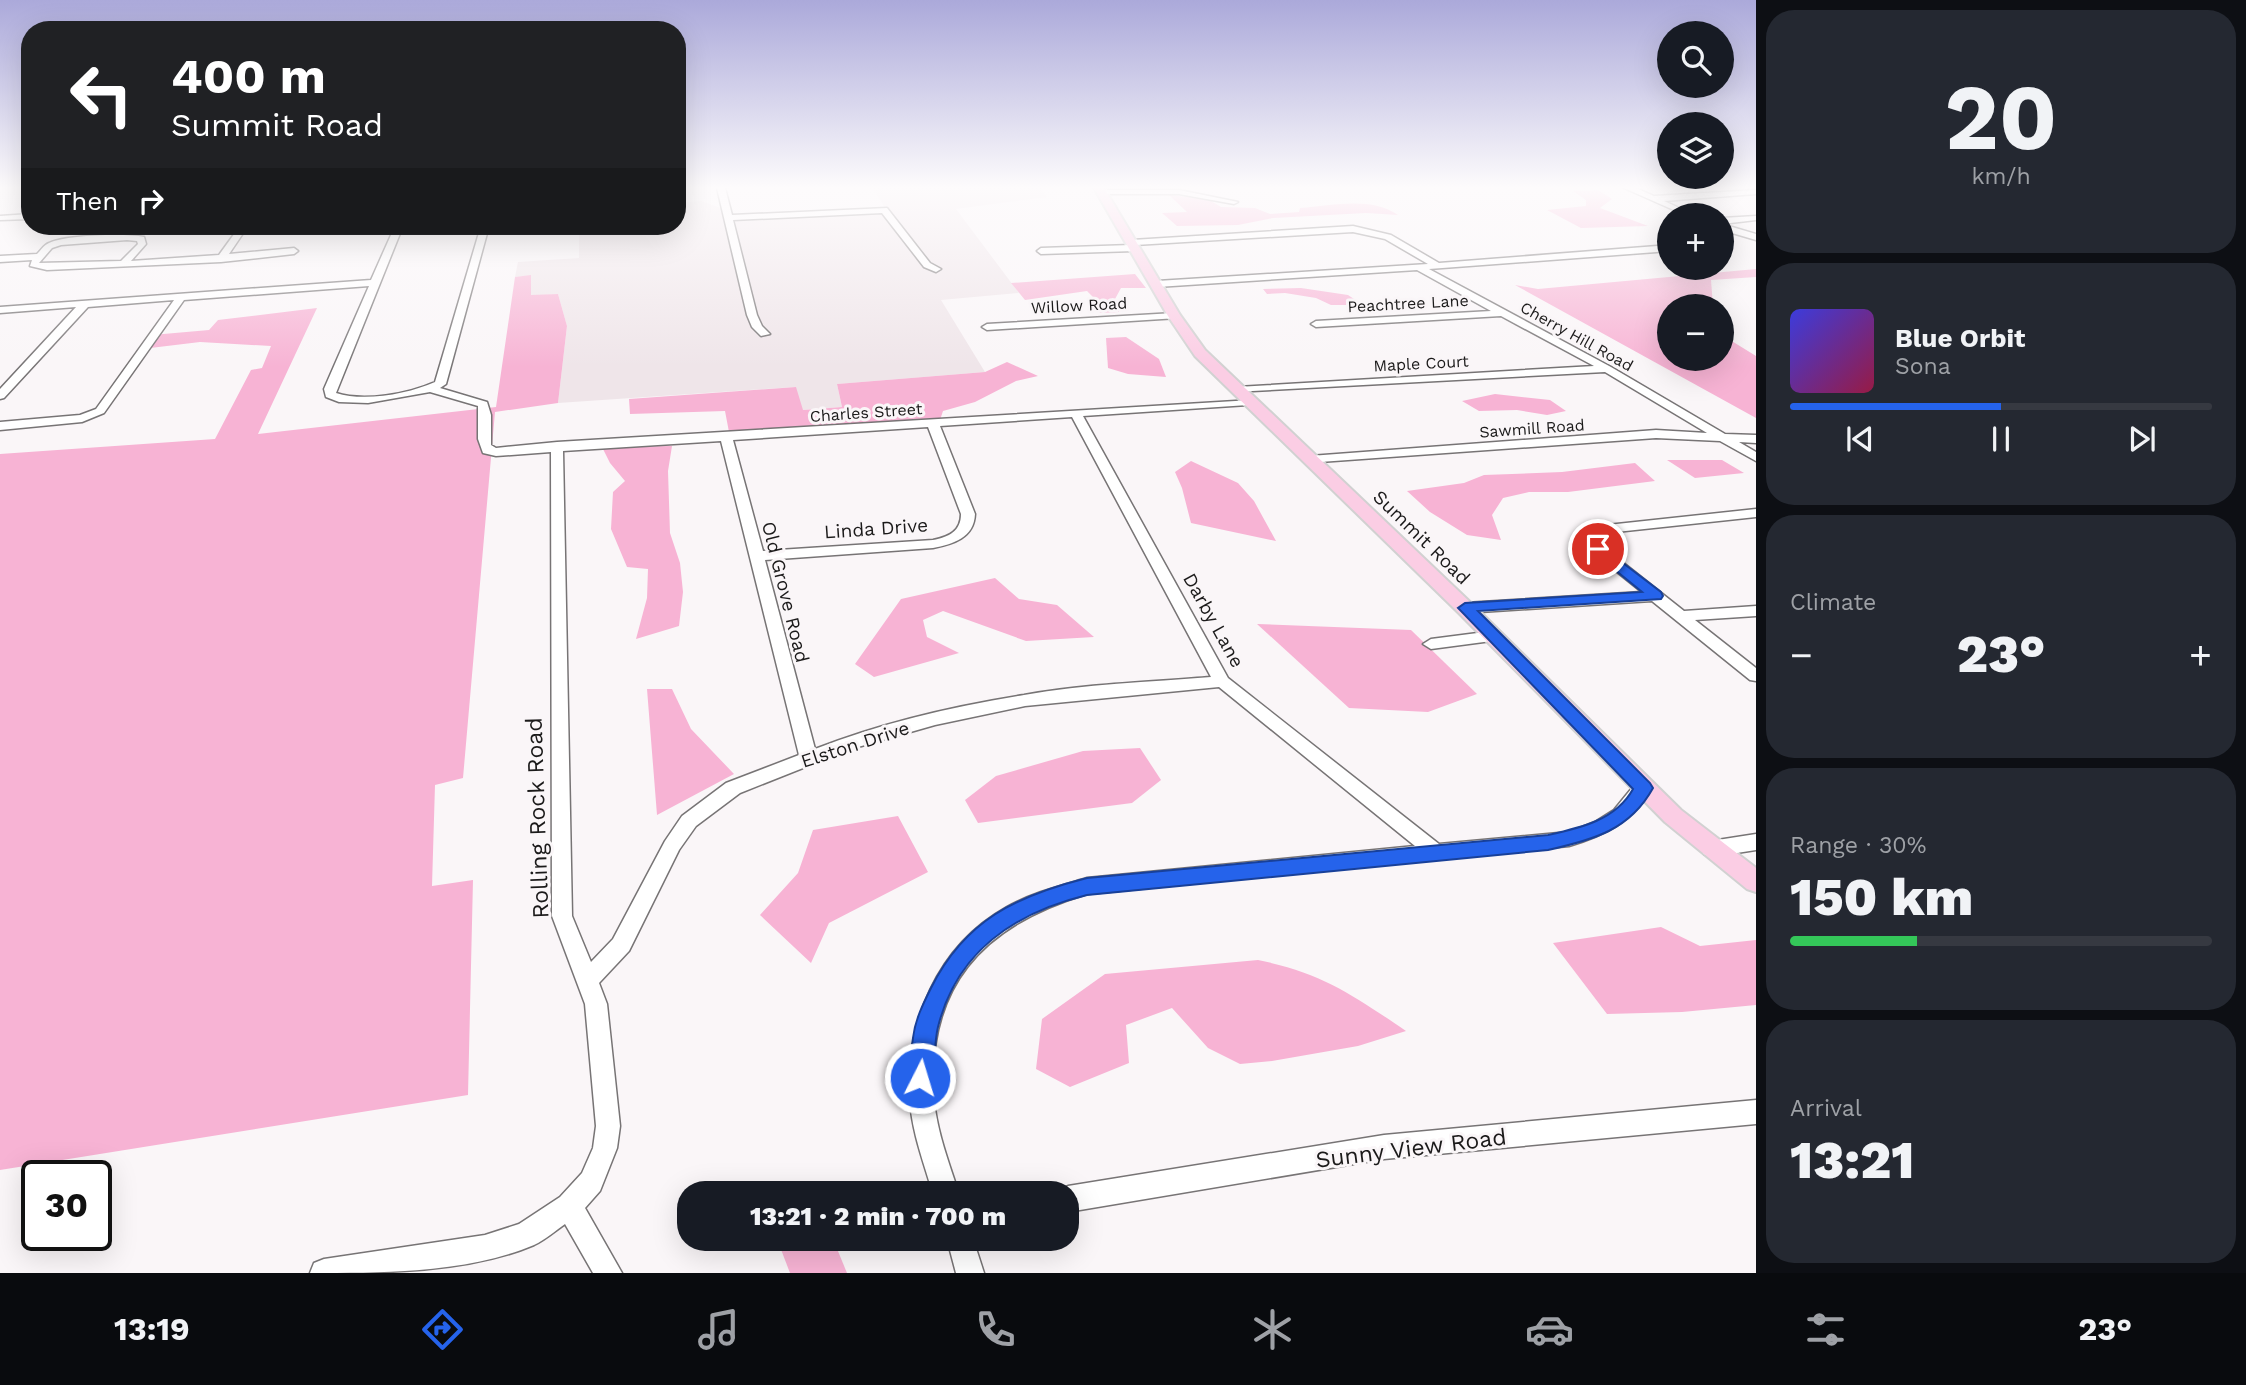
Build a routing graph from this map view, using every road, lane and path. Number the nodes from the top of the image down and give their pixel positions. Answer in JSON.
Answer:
{"nodes":[{"id":1,"x":48,"y":247,"type":"edge"},
{"id":2,"x":139,"y":247,"type":"edge"},
{"id":3,"x":229,"y":247,"type":"edge"},
{"id":4,"x":390,"y":247,"type":"edge"},
{"id":5,"x":479,"y":247,"type":"edge"},
{"id":6,"x":735,"y":247,"type":"edge"},
{"id":7,"x":913,"y":247,"type":"edge"},
{"id":8,"x":1107,"y":247,"type":"edge"},
{"id":9,"x":1134,"y":247,"type":"edge"},
{"id":10,"x":1406,"y":247,"type":"edge"},
{"id":11,"x":1657,"y":249,"type":"edge"},
{"id":12,"x":294,"y":251,"type":"dead end"},
{"id":13,"x":1041,"y":251,"type":"dead end"},
{"id":14,"x":38,"y":257,"type":"junction"},
{"id":15,"x":0,"y":259,"type":"edge"},
{"id":16,"x":221,"y":259,"type":"junction"},
{"id":17,"x":124,"y":263,"type":"junction"},
{"id":18,"x":1436,"y":265,"type":"junction"},
{"id":19,"x":1418,"y":267,"type":"junction"},
{"id":20,"x":936,"y":270,"type":"dead end"},
{"id":21,"x":376,"y":283,"type":"junction"},
{"id":22,"x":1157,"y":284,"type":"junction"},
{"id":23,"x":182,"y":296,"type":"junction"},
{"id":24,"x":85,"y":304,"type":"junction"},
{"id":25,"x":0,"y":310,"type":"edge"},
{"id":26,"x":1502,"y":313,"type":"junction"},
{"id":27,"x":1174,"y":316,"type":"junction"},
{"id":28,"x":1316,"y":324,"type":"dead end"},
{"id":29,"x":986,"y":327,"type":"dead end"},
{"id":30,"x":765,"y":334,"type":"dead end"},
{"id":31,"x":1607,"y":369,"type":"junction"},
{"id":32,"x":431,"y":389,"type":"junction"},
{"id":33,"x":0,"y":396,"type":"edge"},
{"id":34,"x":1242,"y":396,"type":"junction"},
{"id":35,"x":1076,"y":414,"type":"junction"},
{"id":36,"x":933,"y":423,"type":"junction"},
{"id":37,"x":0,"y":426,"type":"edge"},
{"id":38,"x":726,"y":436,"type":"junction"},
{"id":39,"x":1720,"y":436,"type":"junction"},
{"id":40,"x":1756,"y":439,"type":"edge"},
{"id":41,"x":557,"y":446,"type":"junction"},
{"id":42,"x":1756,"y":457,"type":"edge"},
{"id":43,"x":1311,"y":460,"type":"junction"},
{"id":44,"x":1756,"y":513,"type":"edge"},
{"id":45,"x":757,"y":556,"type":"junction"},
{"id":46,"x":1656,"y":596,"type":"junction"},
{"id":47,"x":1465,"y":608,"type":"junction"},
{"id":48,"x":1756,"y":611,"type":"edge"},
{"id":49,"x":1682,"y":617,"type":"junction"},
{"id":50,"x":1493,"y":636,"type":"junction"},
{"id":51,"x":1430,"y":644,"type":"dead end"},
{"id":52,"x":1756,"y":676,"type":"edge"},
{"id":53,"x":1222,"y":681,"type":"junction"},
{"id":54,"x":809,"y":758,"type":"junction"},
{"id":55,"x":1643,"y":788,"type":"junction"},
{"id":56,"x":1756,"y":842,"type":"edge"},
{"id":57,"x":1711,"y":849,"type":"junction"},
{"id":58,"x":1437,"y":853,"type":"junction"},
{"id":59,"x":1756,"y":882,"type":"edge"},
{"id":60,"x":588,"y":979,"type":"junction"},
{"id":61,"x":1756,"y":1112,"type":"edge"},
{"id":62,"x":942,"y":1181,"type":"edge"},
{"id":63,"x":1079,"y":1197,"type":"edge"},
{"id":64,"x":569,"y":1206,"type":"junction"},
{"id":65,"x":964,"y":1251,"type":"edge"},
{"id":66,"x":324,"y":1273,"type":"edge"},
{"id":67,"x":608,"y":1273,"type":"edge"},
{"id":68,"x":970,"y":1273,"type":"edge"}],
"edges":[{"from":1,"to":14,"type":"street"},
{"from":2,"to":17,"type":"street"},
{"from":3,"to":16,"type":"street"},
{"from":4,"to":21,"type":"street"},
{"from":5,"to":32,"type":"street"},
{"from":6,"to":30,"type":"street"},
{"from":7,"to":20,"type":"street"},
{"from":8,"to":13,"type":"street"},
{"from":9,"to":22,"type":"main road","name":"Summit Road"},
{"from":10,"to":18,"type":"street"},
{"from":11,"to":18,"type":"street"},
{"from":12,"to":16,"type":"street"},
{"from":14,"to":15,"type":"street"},
{"from":14,"to":17,"type":"street"},
{"from":16,"to":17,"type":"street"},
{"from":18,"to":19,"type":"street"},
{"from":19,"to":22,"type":"street"},
{"from":19,"to":26,"type":"street","name":"Cherry Hill Road"},
{"from":21,"to":23,"type":"street"},
{"from":21,"to":32,"type":"street"},
{"from":22,"to":27,"type":"main road","name":"Summit Road"},
{"from":23,"to":24,"type":"street"},
{"from":23,"to":37,"type":"street"},
{"from":24,"to":25,"type":"street"},
{"from":24,"to":33,"type":"street"},
{"from":26,"to":28,"type":"street","name":"Peachtree Lane"},
{"from":26,"to":31,"type":"street","name":"Cherry Hill Road"},
{"from":27,"to":29,"type":"street","name":"Willow Road"},
{"from":27,"to":34,"type":"main road","name":"Summit Road"},
{"from":31,"to":34,"type":"street","name":"Maple Court"},
{"from":31,"to":39,"type":"street","name":"Cherry Hill Road"},
{"from":32,"to":41,"type":"street","name":"Charles Street"},
{"from":34,"to":35,"type":"street","name":"Charles Street"},
{"from":34,"to":43,"type":"main road","name":"Summit Road"},
{"from":35,"to":36,"type":"street","name":"Charles Street"},
{"from":35,"to":53,"type":"street","name":"Darby Lane"},
{"from":36,"to":38,"type":"street","name":"Charles Street"},
{"from":36,"to":45,"type":"street","name":"Linda Drive"},
{"from":38,"to":41,"type":"street","name":"Charles Street"},
{"from":38,"to":45,"type":"street","name":"Old Grove Road"},
{"from":39,"to":40,"type":"street","name":"Sawmill Road"},
{"from":39,"to":42,"type":"street","name":"Cherry Hill Road"},
{"from":39,"to":43,"type":"street","name":"Sawmill Road"},
{"from":41,"to":60,"type":"street","name":"Rolling Rock Road"},
{"from":43,"to":47,"type":"main road","name":"Summit Road"},
{"from":44,"to":46,"type":"street"},
{"from":45,"to":54,"type":"street","name":"Old Grove Road"},
{"from":46,"to":47,"type":"street"},
{"from":46,"to":49,"type":"street"},
{"from":47,"to":50,"type":"main road","name":"Summit Road"},
{"from":48,"to":49,"type":"street"},
{"from":49,"to":52,"type":"street"},
{"from":50,"to":51,"type":"street"},
{"from":50,"to":55,"type":"main road","name":"Summit Road"},
{"from":53,"to":54,"type":"street","name":"Elston Drive"},
{"from":53,"to":58,"type":"street","name":"Darby Lane"},
{"from":54,"to":60,"type":"street","name":"Elston Drive"},
{"from":55,"to":57,"type":"main road","name":"Summit Road"},
{"from":55,"to":58,"type":"street"},
{"from":56,"to":57,"type":"street"},
{"from":57,"to":59,"type":"main road","name":"Summit Road"},
{"from":58,"to":62,"type":"street"},
{"from":60,"to":64,"type":"street","name":"Rolling Rock Road"},
{"from":61,"to":63,"type":"street","name":"Sunny View Road"},
{"from":64,"to":66,"type":"street","name":"Rolling Rock Road"},
{"from":64,"to":67,"type":"street"},
{"from":65,"to":68,"type":"street"}]}
